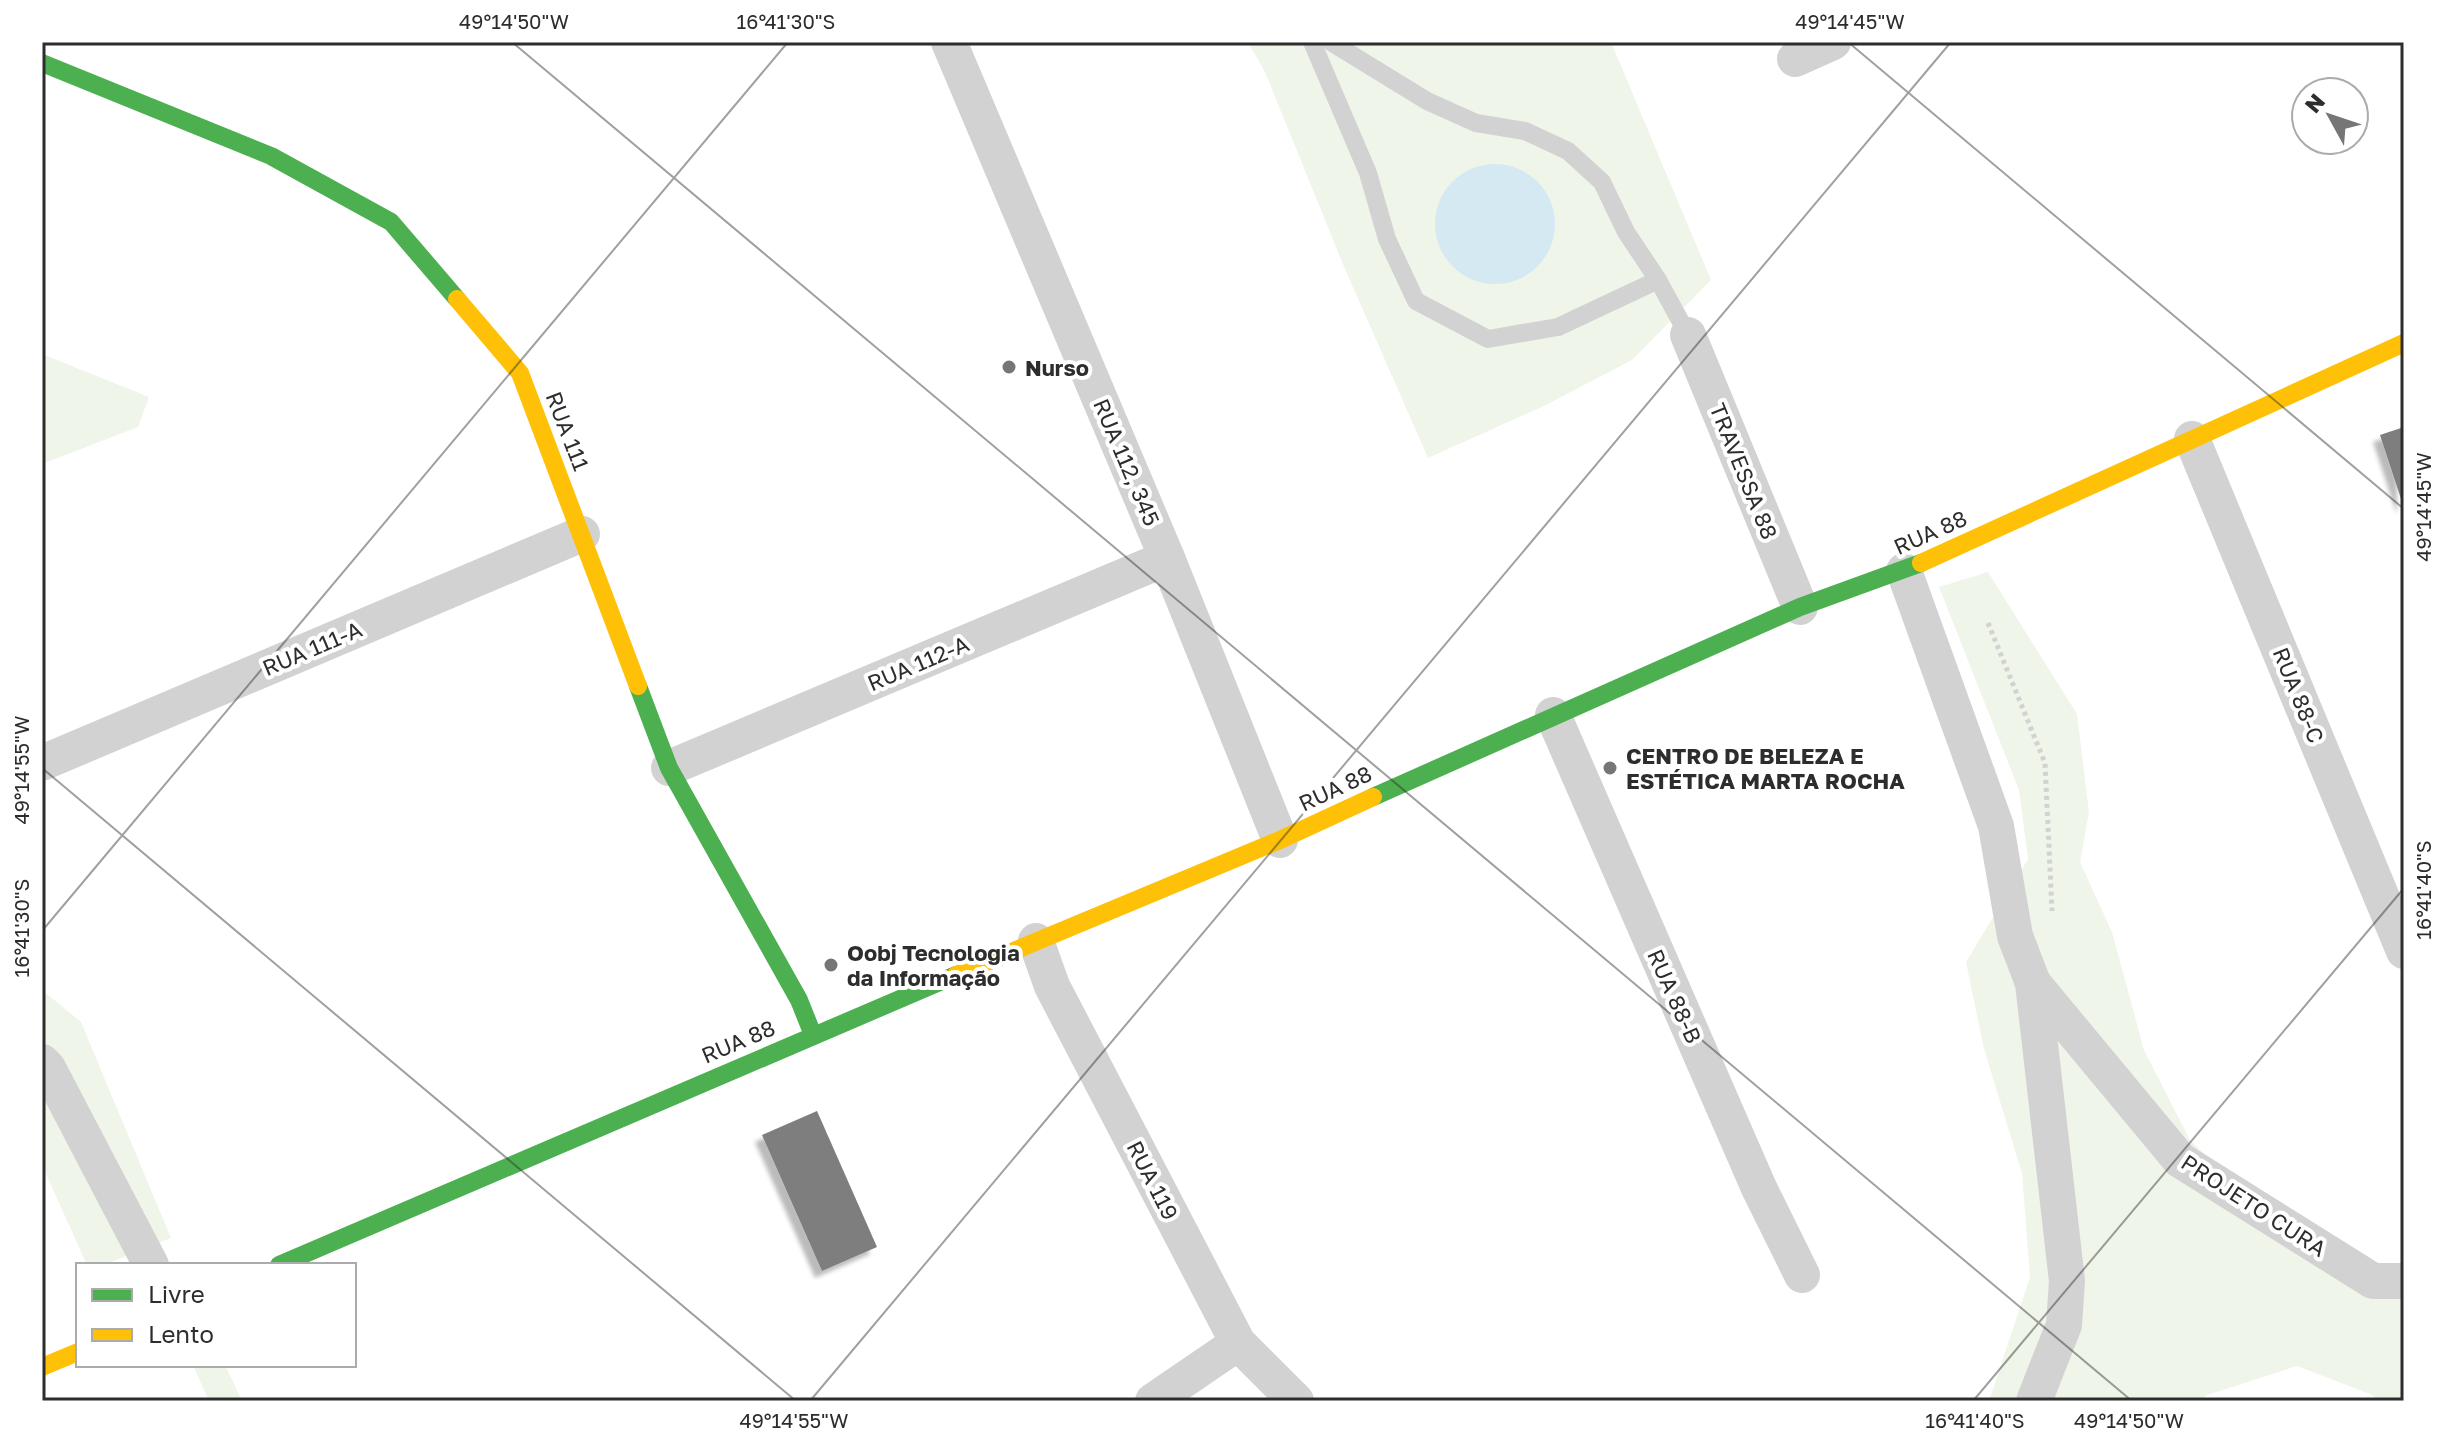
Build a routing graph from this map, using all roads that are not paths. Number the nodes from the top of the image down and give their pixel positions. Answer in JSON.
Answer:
{"nodes":[{"id":1,"x":949,"y":42,"type":"edge"},
{"id":2,"x":1312,"y":42,"type":"edge"},
{"id":3,"x":1331,"y":42,"type":"edge"},
{"id":4,"x":1833,"y":42,"type":"edge"},
{"id":5,"x":1795,"y":59,"type":"dead end"},
{"id":6,"x":42,"y":63,"type":"edge"},
{"id":7,"x":1658,"y":280,"type":"junction"},
{"id":8,"x":1688,"y":335,"type":"joint"},
{"id":9,"x":2404,"y":343,"type":"edge"},
{"id":10,"x":2192,"y":439,"type":"junction"},
{"id":11,"x":582,"y":534,"type":"junction"},
{"id":12,"x":1167,"y":558,"type":"junction"},
{"id":13,"x":1904,"y":571,"type":"junction"},
{"id":14,"x":1800,"y":607,"type":"junction"},
{"id":15,"x":1553,"y":715,"type":"junction"},
{"id":16,"x":42,"y":763,"type":"edge"},
{"id":17,"x":669,"y":768,"type":"junction"},
{"id":18,"x":1280,"y":840,"type":"junction"},
{"id":19,"x":1036,"y":941,"type":"junction"},
{"id":20,"x":2404,"y":951,"type":"edge"},
{"id":21,"x":2033,"y":983,"type":"junction"},
{"id":22,"x":813,"y":1035,"type":"junction"},
{"id":23,"x":42,"y":1062,"type":"edge"},
{"id":24,"x":150,"y":1263,"type":"edge"},
{"id":25,"x":284,"y":1263,"type":"edge"},
{"id":26,"x":1802,"y":1275,"type":"dead end"},
{"id":27,"x":2404,"y":1281,"type":"edge"},
{"id":28,"x":1238,"y":1343,"type":"junction"},
{"id":29,"x":76,"y":1353,"type":"edge"},
{"id":30,"x":42,"y":1367,"type":"edge"},
{"id":31,"x":1153,"y":1401,"type":"edge"},
{"id":32,"x":1296,"y":1401,"type":"edge"},
{"id":33,"x":2034,"y":1401,"type":"edge"}],
"edges":[{"from":1,"to":12,"type":"street","name":"RUA 112, 345"},
{"from":2,"to":7,"type":"lane"},
{"from":3,"to":7,"type":"lane"},
{"from":4,"to":5,"type":"street"},
{"from":6,"to":11,"type":"main road","name":"RUA 111"},
{"from":7,"to":8,"type":"lane"},
{"from":8,"to":14,"type":"street","name":"TRAVESSA 88"},
{"from":9,"to":10,"type":"main road","name":"RUA 88"},
{"from":10,"to":13,"type":"main road","name":"RUA 88"},
{"from":10,"to":20,"type":"street","name":"RUA 88-C"},
{"from":11,"to":16,"type":"street","name":"RUA 111-A"},
{"from":11,"to":17,"type":"main road","name":"RUA 111"},
{"from":12,"to":17,"type":"street","name":"RUA 112-A"},
{"from":12,"to":18,"type":"street","name":"RUA 112, 345"},
{"from":13,"to":14,"type":"main road","name":"RUA 88"},
{"from":13,"to":21,"type":"street","name":"PROJETO CURA"},
{"from":14,"to":15,"type":"main road","name":"RUA 88"},
{"from":15,"to":18,"type":"main road","name":"RUA 88"},
{"from":15,"to":26,"type":"street","name":"RUA 88-B"},
{"from":17,"to":22,"type":"main road","name":"RUA 111"},
{"from":18,"to":19,"type":"main road","name":"RUA 88"},
{"from":19,"to":22,"type":"main road","name":"RUA 88"},
{"from":19,"to":28,"type":"street","name":"RUA 119"},
{"from":21,"to":27,"type":"street","name":"PROJETO CURA"},
{"from":21,"to":33,"type":"street","name":"PROJETO CURA"},
{"from":22,"to":25,"type":"main road","name":"RUA 88"},
{"from":23,"to":24,"type":"street"},
{"from":28,"to":31,"type":"street"},
{"from":28,"to":32,"type":"street","name":"RUA 119"},
{"from":29,"to":30,"type":"main road"}]}
